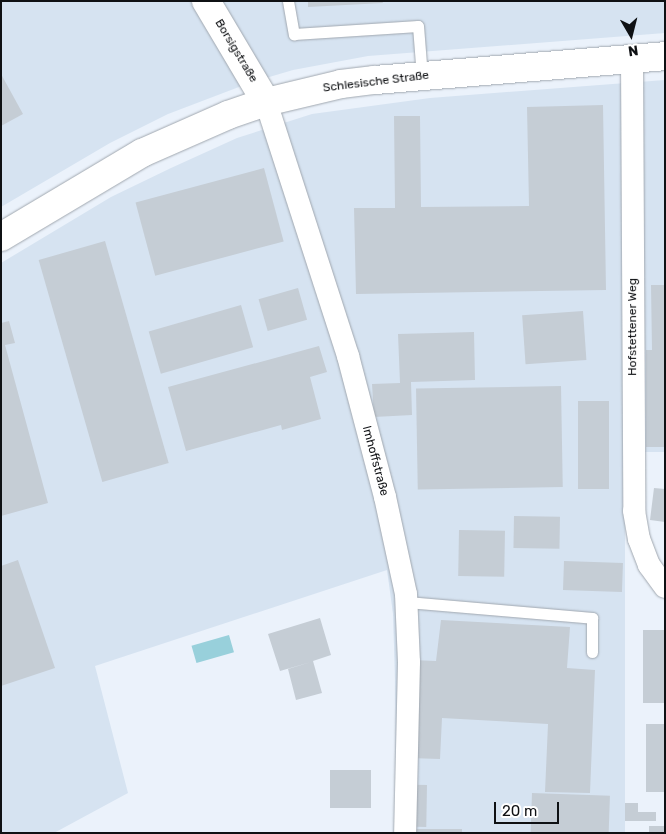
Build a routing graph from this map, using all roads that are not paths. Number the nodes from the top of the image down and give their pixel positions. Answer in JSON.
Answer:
{"nodes":[{"id":1,"x":206,"y":1,"type":"edge"},
{"id":2,"x":288,"y":1,"type":"edge"},
{"id":3,"x":665,"y":56,"type":"edge"},
{"id":4,"x":632,"y":58,"type":"junction"},
{"id":5,"x":422,"y":77,"type":"junction"},
{"id":6,"x":266,"y":102,"type":"junction"},
{"id":7,"x":1,"y":237,"type":"edge"},
{"id":8,"x":665,"y":588,"type":"edge"},
{"id":9,"x":407,"y":602,"type":"junction"},
{"id":10,"x":592,"y":652,"type":"dead end"},
{"id":11,"x":405,"y":833,"type":"edge"}],
"edges":[{"from":1,"to":6,"type":"street","name":"Borsigstraße"},
{"from":2,"to":5,"type":"lane"},
{"from":3,"to":4,"type":"street","name":"Schlesische Straße"},
{"from":4,"to":5,"type":"street","name":"Schlesische Straße"},
{"from":4,"to":8,"type":"street","name":"Hofstettener Weg"},
{"from":5,"to":6,"type":"street","name":"Schlesische Straße"},
{"from":6,"to":7,"type":"street","name":"Schlesische Straße"},
{"from":6,"to":9,"type":"street","name":"Imhoffstraße"},
{"from":9,"to":10,"type":"lane"},
{"from":9,"to":11,"type":"street","name":"Imhoffstraße"}]}
